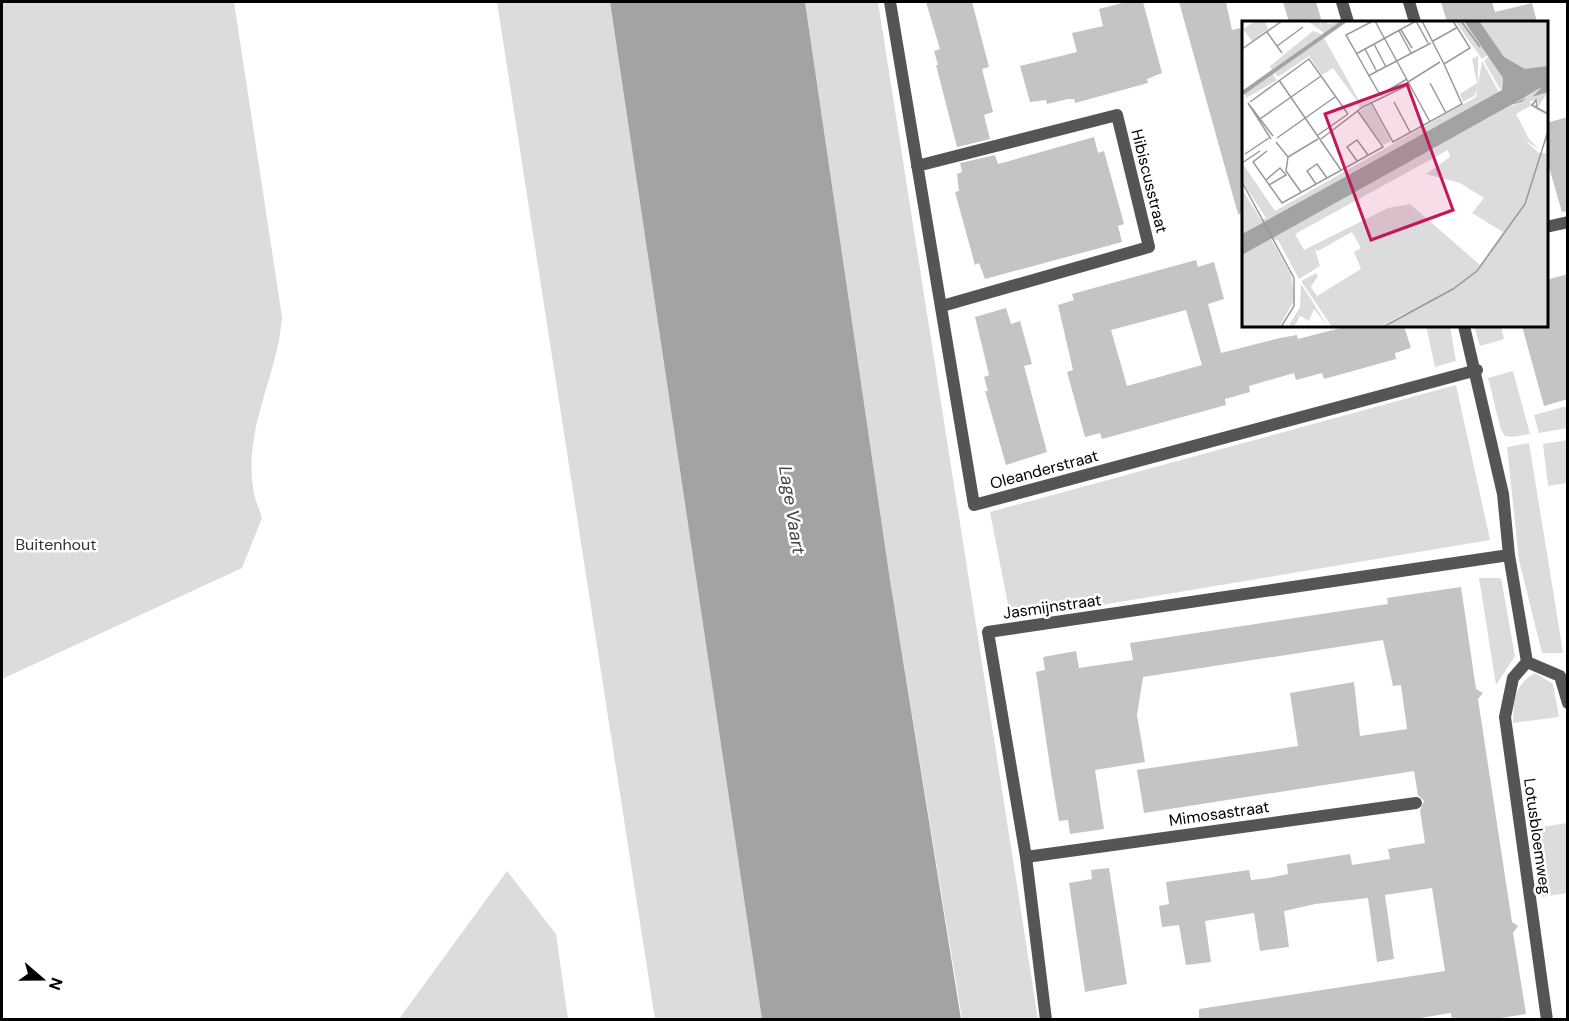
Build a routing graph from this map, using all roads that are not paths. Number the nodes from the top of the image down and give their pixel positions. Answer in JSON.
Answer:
{"nodes":[{"id":1,"x":890,"y":2,"type":"edge"},
{"id":2,"x":1342,"y":2,"type":"edge"},
{"id":3,"x":1409,"y":2,"type":"edge"},
{"id":4,"x":1348,"y":21,"type":"edge"},
{"id":5,"x":1415,"y":21,"type":"edge"},
{"id":6,"x":917,"y":166,"type":"junction"},
{"id":7,"x":1568,"y":222,"type":"edge"},
{"id":8,"x":1548,"y":227,"type":"edge"},
{"id":9,"x":942,"y":306,"type":"junction"},
{"id":10,"x":1464,"y":327,"type":"edge"},
{"id":11,"x":1477,"y":369,"type":"junction"},
{"id":12,"x":1509,"y":555,"type":"junction"},
{"id":13,"x":1527,"y":662,"type":"junction"},
{"id":14,"x":1564,"y":673,"type":"edge"},
{"id":15,"x":1568,"y":704,"type":"edge"},
{"id":16,"x":1416,"y":803,"type":"dead end"},
{"id":17,"x":1026,"y":857,"type":"junction"},
{"id":18,"x":1046,"y":1020,"type":"edge"},
{"id":19,"x":1547,"y":1020,"type":"edge"}],
"edges":[{"from":1,"to":6,"type":"street","name":"Oleanderstraat"},
{"from":2,"to":4,"type":"street"},
{"from":3,"to":5,"type":"street"},
{"from":6,"to":9,"type":"street","name":"Oleanderstraat"},
{"from":6,"to":9,"type":"street","name":"Hibiscusstraat"},
{"from":7,"to":8,"type":"street"},
{"from":9,"to":11,"type":"street","name":"Oleanderstraat"},
{"from":10,"to":11,"type":"street"},
{"from":11,"to":12,"type":"street"},
{"from":12,"to":13,"type":"street"},
{"from":12,"to":17,"type":"street","name":"Jasmijnstraat"},
{"from":13,"to":14,"type":"street"},
{"from":13,"to":19,"type":"street","name":"Lotusbloemweg"},
{"from":14,"to":15,"type":"street"},
{"from":16,"to":17,"type":"street","name":"Mimosastraat"},
{"from":17,"to":18,"type":"street","name":"Jasmijnstraat"}]}
